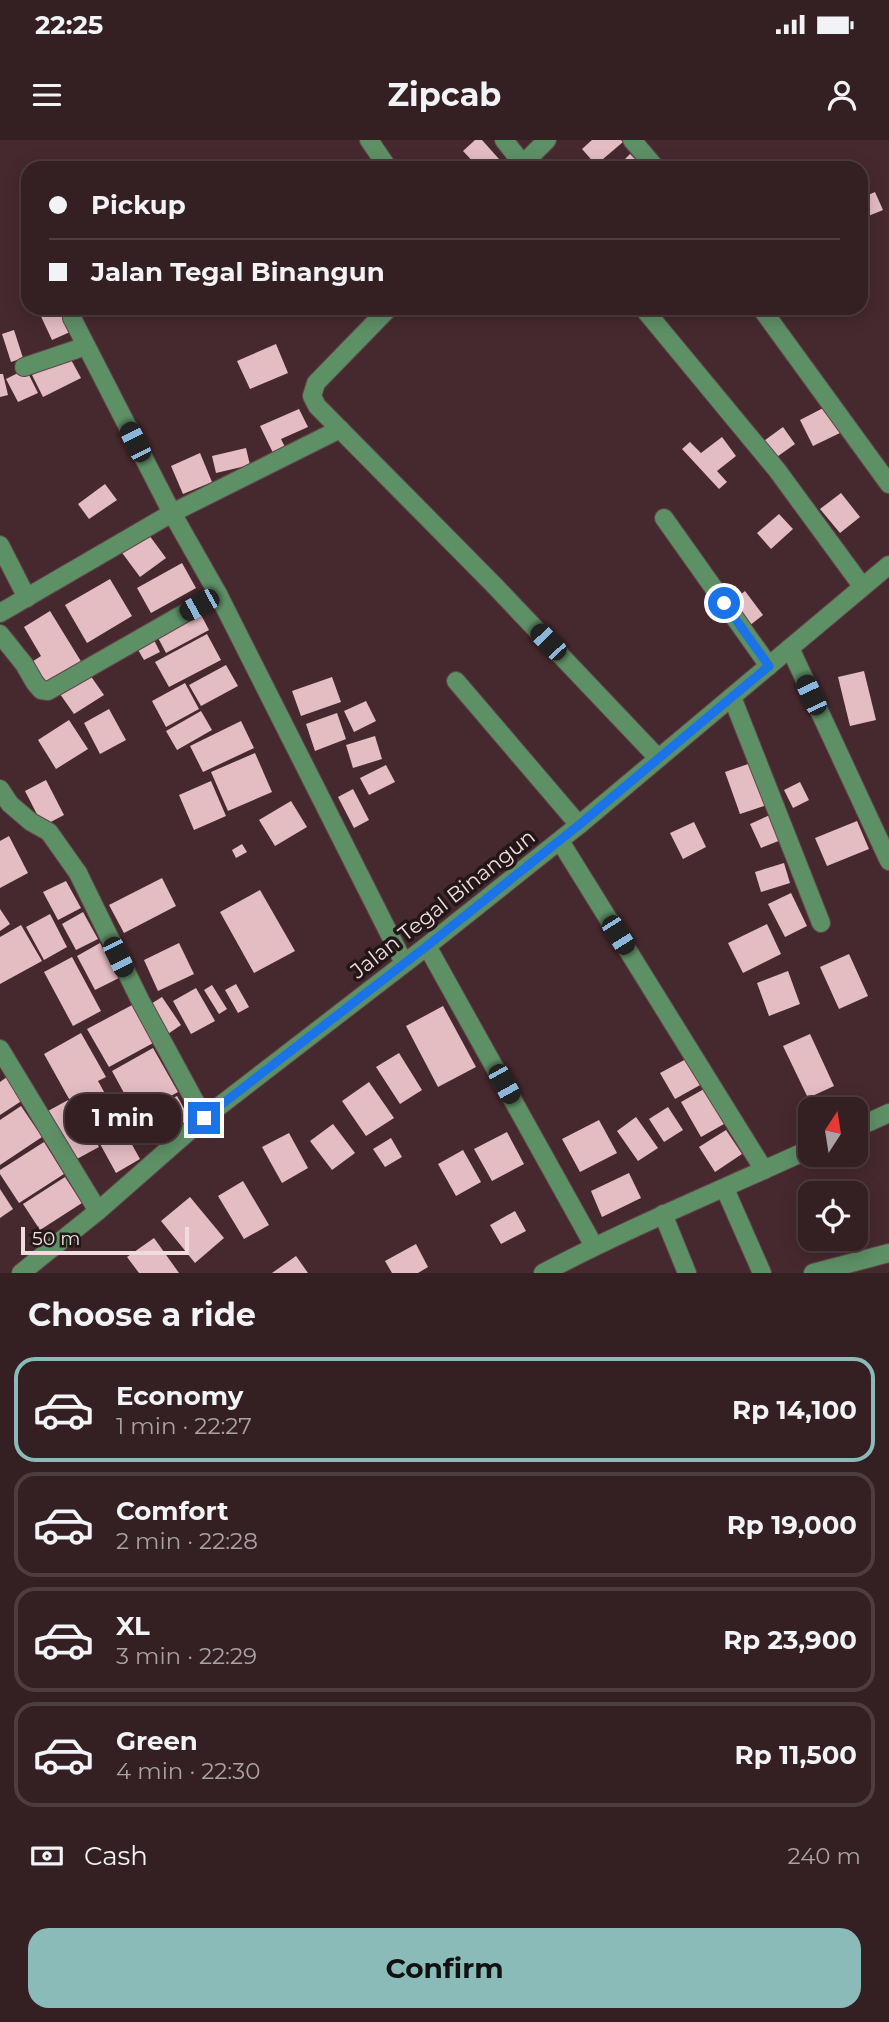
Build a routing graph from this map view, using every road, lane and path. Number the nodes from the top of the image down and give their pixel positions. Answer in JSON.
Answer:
{"nodes":[{"id":1,"x":369,"y":140,"type":"edge"},
{"id":2,"x":504,"y":140,"type":"edge"},
{"id":3,"x":547,"y":140,"type":"edge"},
{"id":4,"x":632,"y":140,"type":"edge"},
{"id":5,"x":383,"y":161,"type":"edge"},
{"id":6,"x":519,"y":161,"type":"edge"},
{"id":7,"x":528,"y":161,"type":"edge"},
{"id":8,"x":650,"y":161,"type":"edge"},
{"id":9,"x":382,"y":315,"type":"edge"},
{"id":10,"x":649,"y":315,"type":"edge"},
{"id":11,"x":766,"y":315,"type":"edge"},
{"id":12,"x":72,"y":318,"type":"dead end"},
{"id":13,"x":86,"y":346,"type":"junction"},
{"id":14,"x":24,"y":367,"type":"dead end"},
{"id":15,"x":340,"y":429,"type":"junction"},
{"id":16,"x":889,"y":484,"type":"edge"},
{"id":17,"x":172,"y":513,"type":"junction"},
{"id":18,"x":664,"y":518,"type":"dead end"},
{"id":19,"x":0,"y":545,"type":"edge"},
{"id":20,"x":889,"y":565,"type":"edge"},
{"id":21,"x":862,"y":586,"type":"junction"},
{"id":22,"x":218,"y":594,"type":"junction"},
{"id":23,"x":27,"y":598,"type":"junction"},
{"id":24,"x":0,"y":613,"type":"edge"},
{"id":25,"x":0,"y":634,"type":"edge"},
{"id":26,"x":790,"y":648,"type":"junction"},
{"id":27,"x":769,"y":666,"type":"junction"},
{"id":28,"x":456,"y":681,"type":"dead end"},
{"id":29,"x":732,"y":697,"type":"junction"},
{"id":30,"x":658,"y":758,"type":"junction"},
{"id":31,"x":0,"y":789,"type":"edge"},
{"id":32,"x":579,"y":825,"type":"junction"},
{"id":33,"x":560,"y":841,"type":"junction"},
{"id":34,"x":889,"y":861,"type":"edge"},
{"id":35,"x":821,"y":923,"type":"dead end"},
{"id":36,"x":427,"y":946,"type":"junction"},
{"id":37,"x":404,"y":963,"type":"junction"},
{"id":38,"x":0,"y":1049,"type":"edge"},
{"id":39,"x":889,"y":1113,"type":"edge"},
{"id":40,"x":204,"y":1118,"type":"junction"},
{"id":41,"x":868,"y":1123,"type":"edge"},
{"id":42,"x":798,"y":1154,"type":"edge"},
{"id":43,"x":764,"y":1170,"type":"junction"},
{"id":44,"x":725,"y":1189,"type":"junction"},
{"id":45,"x":98,"y":1211,"type":"junction"},
{"id":46,"x":663,"y":1214,"type":"junction"},
{"id":47,"x":594,"y":1246,"type":"junction"},
{"id":48,"x":889,"y":1253,"type":"edge"},
{"id":49,"x":21,"y":1273,"type":"edge"},
{"id":50,"x":543,"y":1273,"type":"edge"},
{"id":51,"x":687,"y":1273,"type":"edge"},
{"id":52,"x":762,"y":1273,"type":"edge"},
{"id":53,"x":813,"y":1273,"type":"edge"}],
"edges":[{"from":1,"to":5,"type":"street"},
{"from":2,"to":6,"type":"street"},
{"from":3,"to":7,"type":"street"},
{"from":4,"to":8,"type":"street"},
{"from":9,"to":15,"type":"street"},
{"from":10,"to":21,"type":"street"},
{"from":11,"to":16,"type":"street"},
{"from":12,"to":13,"type":"street"},
{"from":13,"to":14,"type":"street"},
{"from":13,"to":17,"type":"street"},
{"from":15,"to":17,"type":"street"},
{"from":15,"to":30,"type":"street"},
{"from":17,"to":22,"type":"street"},
{"from":17,"to":23,"type":"street"},
{"from":18,"to":27,"type":"street"},
{"from":19,"to":23,"type":"street"},
{"from":20,"to":21,"type":"street","name":"Jalan Tegal Binangun"},
{"from":21,"to":26,"type":"street","name":"Jalan Tegal Binangun"},
{"from":22,"to":25,"type":"street"},
{"from":22,"to":37,"type":"street"},
{"from":23,"to":24,"type":"street"},
{"from":26,"to":27,"type":"street","name":"Jalan Tegal Binangun"},
{"from":26,"to":34,"type":"street"},
{"from":27,"to":29,"type":"street","name":"Jalan Tegal Binangun"},
{"from":28,"to":32,"type":"street"},
{"from":29,"to":30,"type":"street","name":"Jalan Tegal Binangun"},
{"from":29,"to":35,"type":"street"},
{"from":30,"to":32,"type":"street","name":"Jalan Tegal Binangun"},
{"from":31,"to":40,"type":"street"},
{"from":32,"to":33,"type":"street","name":"Jalan Tegal Binangun"},
{"from":33,"to":36,"type":"street","name":"Jalan Tegal Binangun"},
{"from":33,"to":43,"type":"street"},
{"from":36,"to":37,"type":"street","name":"Jalan Tegal Binangun"},
{"from":36,"to":47,"type":"street"},
{"from":37,"to":40,"type":"street","name":"Jalan Tegal Binangun"},
{"from":38,"to":45,"type":"street"},
{"from":39,"to":41,"type":"street"},
{"from":40,"to":45,"type":"street","name":"Jalan Tegal Binangun"},
{"from":42,"to":43,"type":"street"},
{"from":43,"to":44,"type":"street"},
{"from":44,"to":46,"type":"street"},
{"from":44,"to":52,"type":"street"},
{"from":45,"to":49,"type":"street","name":"Jalan Tegal Binangun"},
{"from":46,"to":47,"type":"street"},
{"from":46,"to":51,"type":"street"},
{"from":47,"to":50,"type":"street"},
{"from":48,"to":53,"type":"street"}]}
